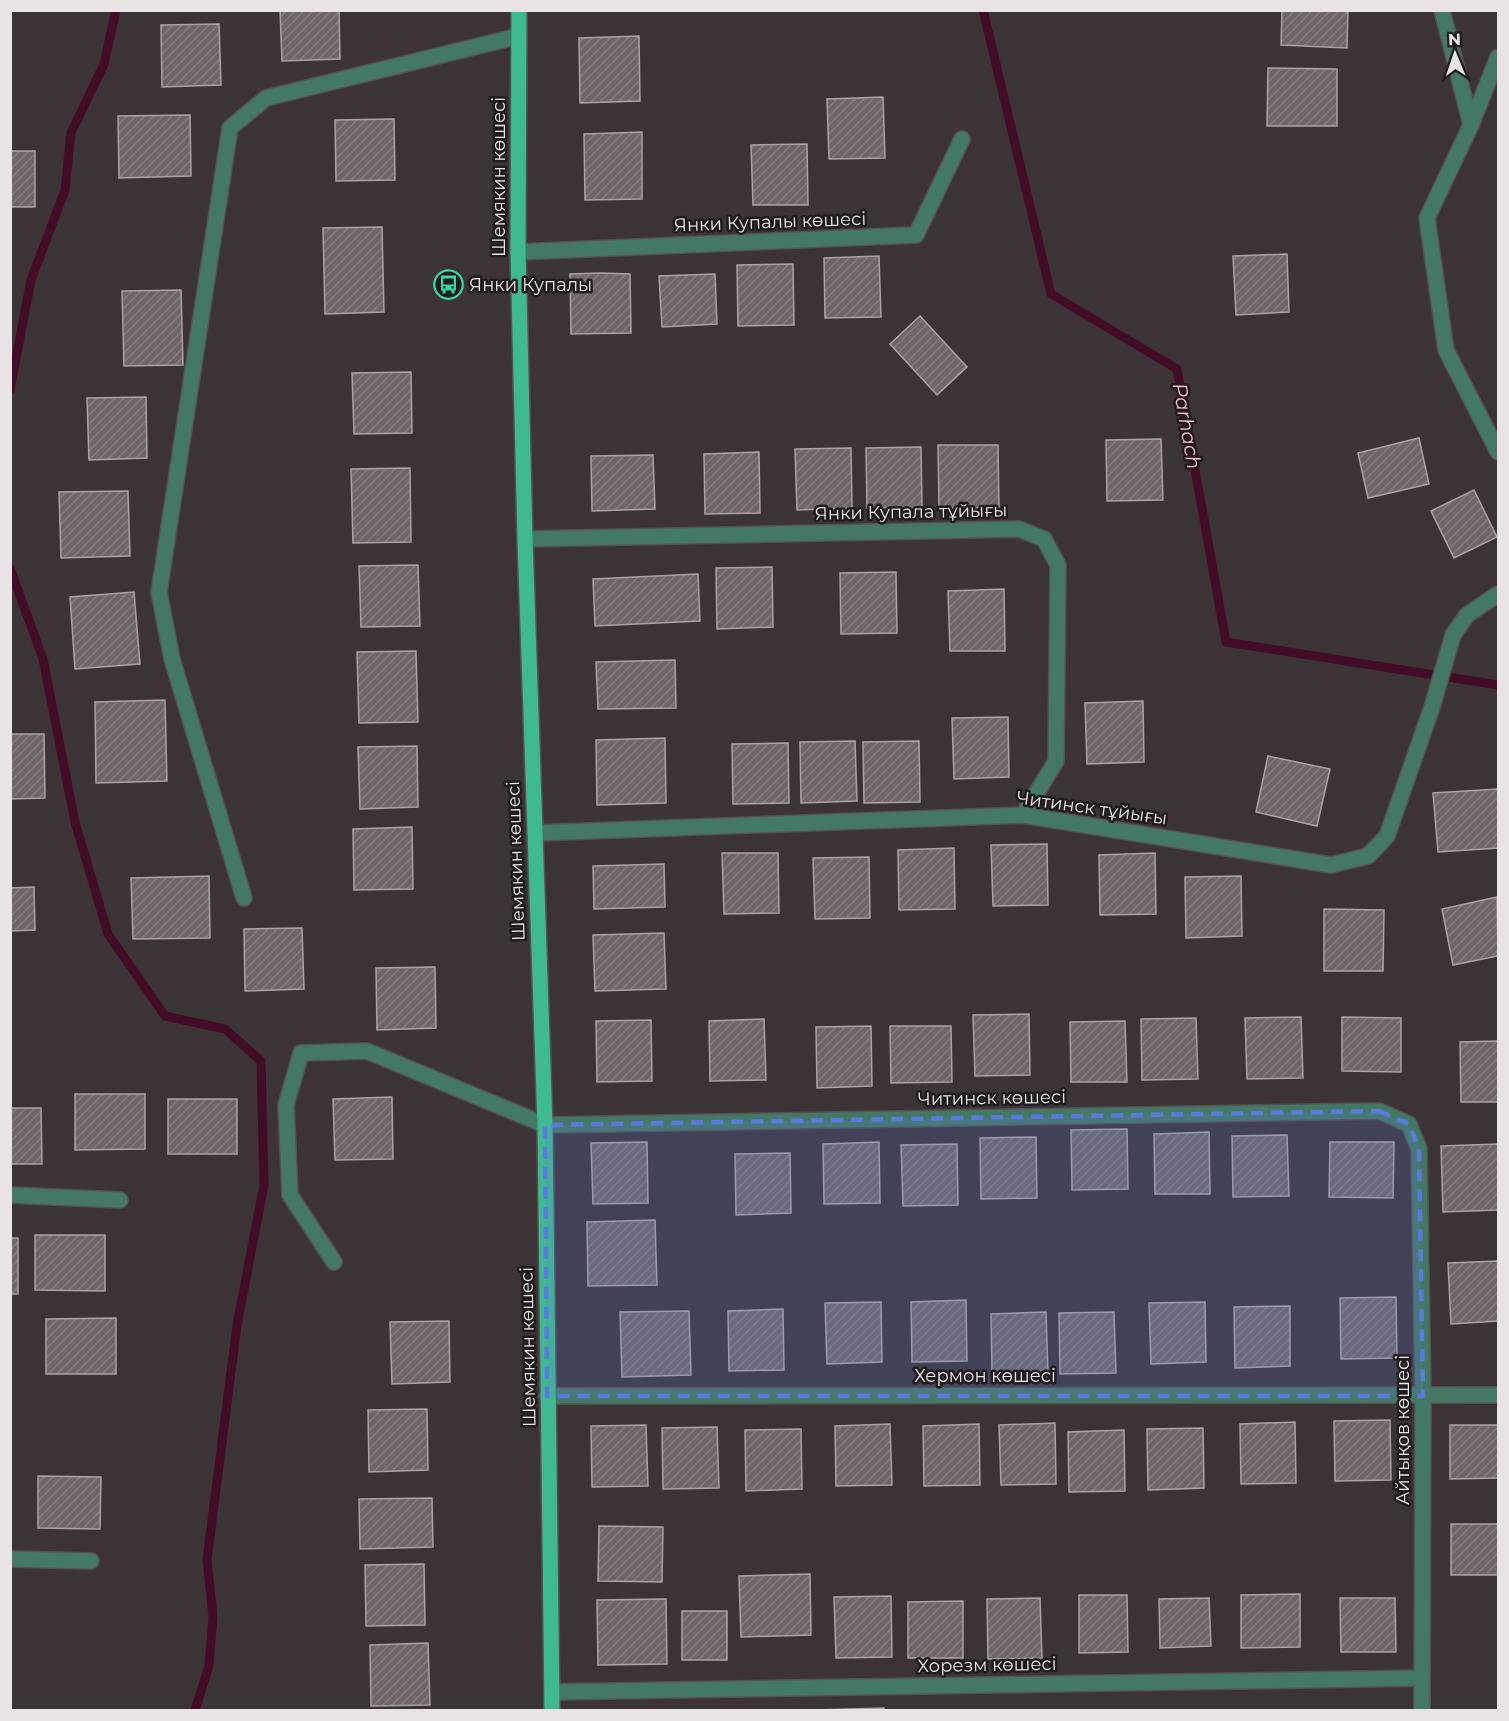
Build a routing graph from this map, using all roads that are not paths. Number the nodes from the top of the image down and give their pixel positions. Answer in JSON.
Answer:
{"nodes":[{"id":1,"x":519,"y":10,"type":"edge"},
{"id":2,"x":1442,"y":10,"type":"edge"},
{"id":3,"x":519,"y":36,"type":"junction"},
{"id":4,"x":1498,"y":57,"type":"edge"},
{"id":5,"x":1471,"y":124,"type":"junction"},
{"id":6,"x":962,"y":139,"type":"dead end"},
{"id":7,"x":518,"y":252,"type":"junction"},
{"id":8,"x":1498,"y":452,"type":"edge"},
{"id":9,"x":525,"y":539,"type":"junction"},
{"id":10,"x":1498,"y":594,"type":"edge"},
{"id":11,"x":1023,"y":815,"type":"junction"},
{"id":12,"x":535,"y":833,"type":"junction"},
{"id":13,"x":244,"y":898,"type":"dead end"},
{"id":14,"x":545,"y":1125,"type":"junction"},
{"id":15,"x":1419,"y":1149,"type":"joint"},
{"id":16,"x":10,"y":1195,"type":"edge"},
{"id":17,"x":120,"y":1200,"type":"dead end"},
{"id":18,"x":334,"y":1262,"type":"dead end"},
{"id":19,"x":1423,"y":1395,"type":"junction"},
{"id":20,"x":1498,"y":1395,"type":"edge"},
{"id":21,"x":548,"y":1396,"type":"junction"},
{"id":22,"x":10,"y":1559,"type":"edge"},
{"id":23,"x":91,"y":1561,"type":"dead end"},
{"id":24,"x":1422,"y":1678,"type":"junction"},
{"id":25,"x":552,"y":1692,"type":"junction"},
{"id":26,"x":552,"y":1710,"type":"edge"},
{"id":27,"x":1422,"y":1710,"type":"edge"}],
"edges":[{"from":1,"to":3,"type":"main road","name":"Шемякин көшесі"},
{"from":2,"to":5,"type":"street"},
{"from":3,"to":7,"type":"main road","name":"Шемякин көшесі"},
{"from":3,"to":13,"type":"street"},
{"from":4,"to":5,"type":"street"},
{"from":5,"to":8,"type":"street"},
{"from":6,"to":7,"type":"street","name":"Янки Купалы көшесі"},
{"from":7,"to":9,"type":"main road","name":"Шемякин көшесі"},
{"from":9,"to":11,"type":"street","name":"Янки Купала тұйығы"},
{"from":9,"to":12,"type":"main road","name":"Шемякин көшесі"},
{"from":10,"to":11,"type":"street","name":"Читинск тұйығы"},
{"from":11,"to":12,"type":"street","name":"Читинск тұйығы"},
{"from":12,"to":14,"type":"main road","name":"Шемякин көшесі"},
{"from":14,"to":15,"type":"street","name":"Читинск көшесі"},
{"from":14,"to":18,"type":"street"},
{"from":14,"to":21,"type":"main road","name":"Шемякин көшесі"},
{"from":15,"to":19,"type":"street","name":"Айтықов көшесі"},
{"from":16,"to":17,"type":"street"},
{"from":19,"to":20,"type":"street","name":"Хермон көшесі"},
{"from":19,"to":21,"type":"street","name":"Хермон көшесі"},
{"from":19,"to":24,"type":"street","name":"Айтықов көшесі"},
{"from":21,"to":25,"type":"main road","name":"Шемякин көшесі"},
{"from":22,"to":23,"type":"street"},
{"from":24,"to":25,"type":"street","name":"Хорезм көшесі"},
{"from":24,"to":27,"type":"street","name":"Айтықов көшесі"},
{"from":25,"to":26,"type":"main road","name":"Шемякин көшесі"}]}
